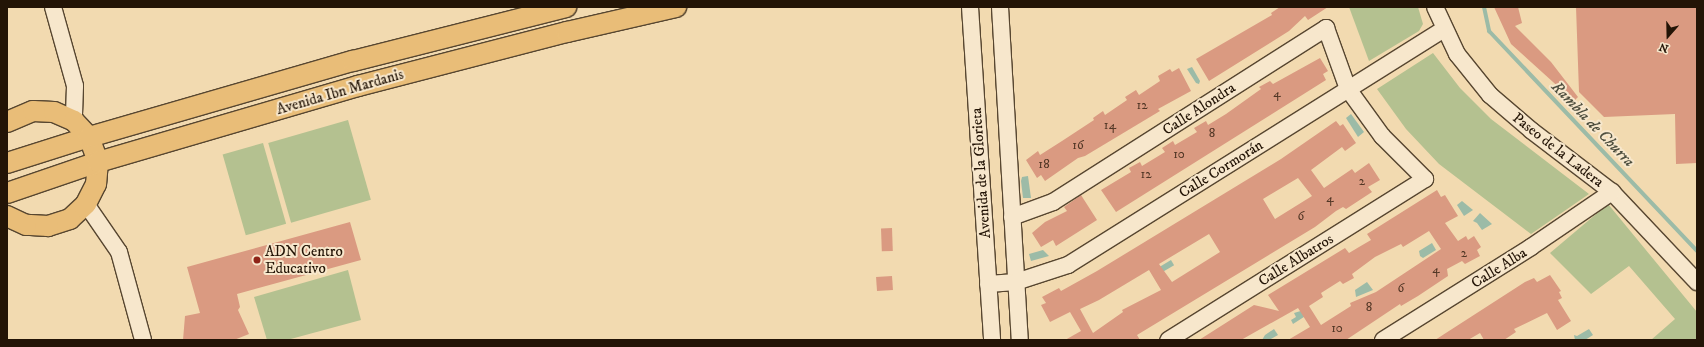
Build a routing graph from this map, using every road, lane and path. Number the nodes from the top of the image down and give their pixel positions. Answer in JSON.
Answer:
{"nodes":[{"id":1,"x":53,"y":7,"type":"edge"},
{"id":2,"x":566,"y":7,"type":"edge"},
{"id":3,"x":676,"y":7,"type":"edge"},
{"id":4,"x":970,"y":7,"type":"edge"},
{"id":5,"x":1000,"y":7,"type":"edge"},
{"id":6,"x":1435,"y":7,"type":"edge"},
{"id":7,"x":1444,"y":29,"type":"junction"},
{"id":8,"x":1348,"y":89,"type":"junction"},
{"id":9,"x":74,"y":121,"type":"junction"},
{"id":10,"x":7,"y":122,"type":"edge"},
{"id":11,"x":89,"y":137,"type":"junction"},
{"id":12,"x":98,"y":162,"type":"junction"},
{"id":13,"x":7,"y":163,"type":"edge"},
{"id":14,"x":1612,"y":192,"type":"junction"},
{"id":15,"x":7,"y":193,"type":"edge"},
{"id":16,"x":86,"y":204,"type":"junction"},
{"id":17,"x":7,"y":216,"type":"edge"},
{"id":18,"x":1012,"y":217,"type":"junction"},
{"id":19,"x":1016,"y":282,"type":"junction"},
{"id":20,"x":1697,"y":282,"type":"edge"},
{"id":21,"x":988,"y":284,"type":"junction"},
{"id":22,"x":143,"y":340,"type":"edge"},
{"id":23,"x":992,"y":340,"type":"edge"},
{"id":24,"x":1020,"y":340,"type":"edge"},
{"id":25,"x":1168,"y":340,"type":"edge"},
{"id":26,"x":1383,"y":340,"type":"edge"}],
"edges":[{"from":1,"to":9,"type":"street"},
{"from":2,"to":11,"type":"main road","name":"Avenida Ibn Mardanis"},
{"from":3,"to":12,"type":"main road","name":"Avenida Ibn Mardanis"},
{"from":4,"to":21,"type":"street","name":"Avenida de la Glorieta"},
{"from":5,"to":18,"type":"street","name":"Avenida de la Glorieta"},
{"from":6,"to":7,"type":"street","name":"Paseo de la Ladera"},
{"from":7,"to":8,"type":"street","name":"Calle Cormorán"},
{"from":7,"to":14,"type":"street","name":"Paseo de la Ladera"},
{"from":8,"to":18,"type":"street","name":"Calle Alondra"},
{"from":8,"to":19,"type":"street","name":"Calle Cormorán"},
{"from":8,"to":25,"type":"street","name":"Calle Albatros"},
{"from":9,"to":10,"type":"main road"},
{"from":9,"to":11,"type":"main road"},
{"from":11,"to":12,"type":"main road"},
{"from":11,"to":13,"type":"main road","name":"Avenida Ibn Mardanis"},
{"from":12,"to":15,"type":"main road","name":"Avenida Ibn Mardanis"},
{"from":12,"to":16,"type":"main road"},
{"from":14,"to":20,"type":"street","name":"Paseo de la Ladera"},
{"from":14,"to":26,"type":"street","name":"Calle Alba"},
{"from":16,"to":17,"type":"main road"},
{"from":16,"to":22,"type":"street"},
{"from":18,"to":19,"type":"street","name":"Avenida de la Glorieta"},
{"from":19,"to":21,"type":"street","name":"Calle Cormorán"},
{"from":19,"to":24,"type":"street","name":"Avenida de la Glorieta"},
{"from":21,"to":23,"type":"street","name":"Avenida de la Glorieta"}]}
